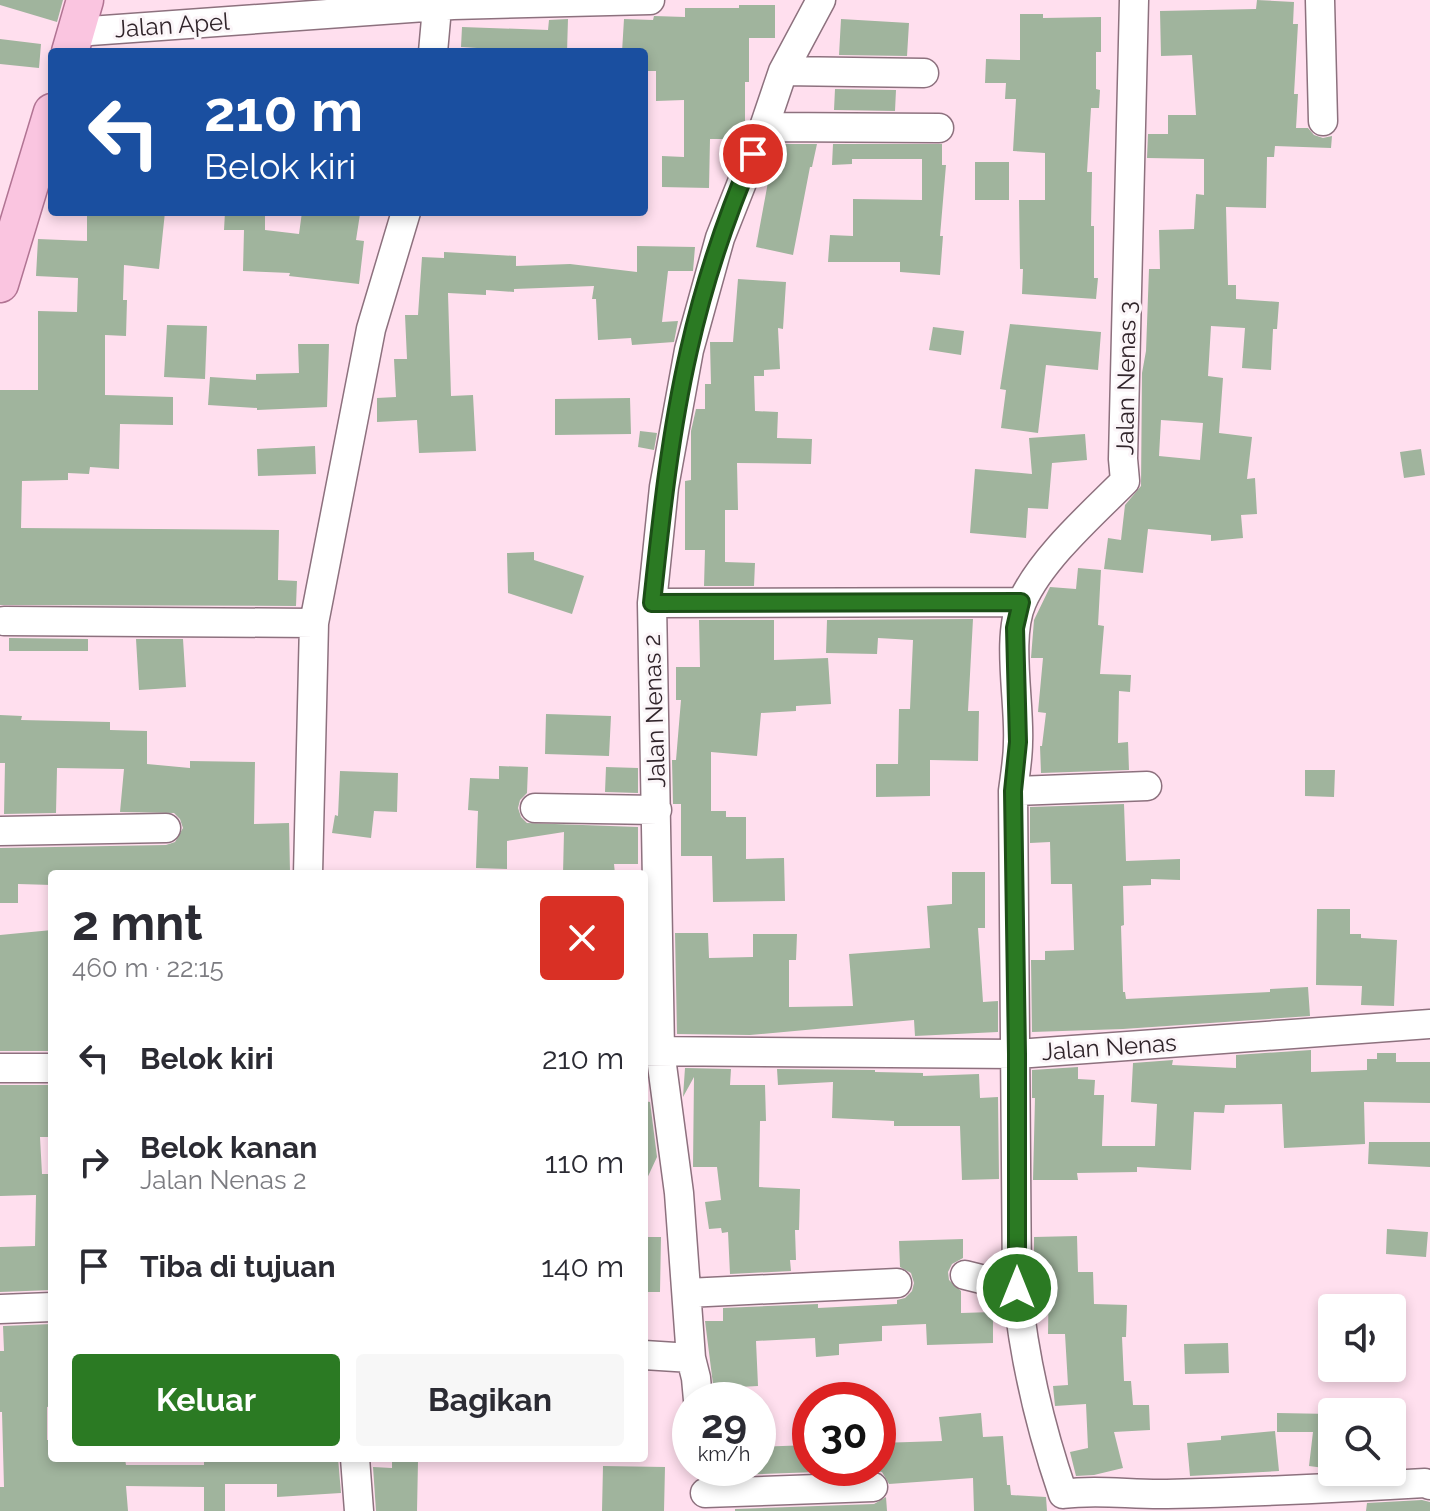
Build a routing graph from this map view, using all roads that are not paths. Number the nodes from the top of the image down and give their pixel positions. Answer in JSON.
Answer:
{"nodes":[{"id":1,"x":650,"y":0,"type":"edge"},
{"id":2,"x":821,"y":0,"type":"edge"},
{"id":3,"x":1134,"y":0,"type":"edge"},
{"id":4,"x":1320,"y":0,"type":"edge"},
{"id":5,"x":448,"y":4,"type":"edge"},
{"id":6,"x":77,"y":28,"type":"edge"},
{"id":7,"x":434,"y":48,"type":"edge"},
{"id":8,"x":783,"y":71,"type":"junction"},
{"id":9,"x":924,"y":73,"type":"dead end"},
{"id":10,"x":1323,"y":121,"type":"dead end"},
{"id":11,"x":48,"y":125,"type":"edge"},
{"id":12,"x":764,"y":127,"type":"junction"},
{"id":13,"x":939,"y":128,"type":"dead end"},
{"id":14,"x":405,"y":216,"type":"edge"},
{"id":15,"x":0,"y":284,"type":"edge"},
{"id":16,"x":1021,"y":602,"type":"junction"},
{"id":17,"x":652,"y":603,"type":"junction"},
{"id":18,"x":4,"y":621,"type":"dead end"},
{"id":19,"x":314,"y":623,"type":"junction"},
{"id":20,"x":1147,"y":786,"type":"dead end"},
{"id":21,"x":1013,"y":791,"type":"junction"},
{"id":22,"x":535,"y":808,"type":"dead end"},
{"id":23,"x":657,"y":810,"type":"junction"},
{"id":24,"x":166,"y":828,"type":"dead end"},
{"id":25,"x":0,"y":831,"type":"edge"},
{"id":26,"x":308,"y":870,"type":"edge"},
{"id":27,"x":1430,"y":1024,"type":"edge"},
{"id":28,"x":652,"y":1051,"type":"edge"},
{"id":29,"x":1017,"y":1054,"type":"junction"},
{"id":30,"x":0,"y":1068,"type":"edge"},
{"id":31,"x":48,"y":1068,"type":"edge"},
{"id":32,"x":965,"y":1275,"type":"dead end"},
{"id":33,"x":897,"y":1283,"type":"dead end"},
{"id":34,"x":1017,"y":1288,"type":"junction"},
{"id":35,"x":687,"y":1293,"type":"junction"},
{"id":36,"x":48,"y":1307,"type":"edge"},
{"id":37,"x":0,"y":1309,"type":"edge"},
{"id":38,"x":648,"y":1355,"type":"edge"},
{"id":39,"x":691,"y":1358,"type":"junction"},
{"id":40,"x":696,"y":1382,"type":"edge"},
{"id":41,"x":355,"y":1462,"type":"edge"},
{"id":42,"x":1430,"y":1485,"type":"edge"},
{"id":43,"x":873,"y":1487,"type":"dead end"},
{"id":44,"x":704,"y":1491,"type":"edge"},
{"id":45,"x":1060,"y":1502,"type":"edge"},
{"id":46,"x":359,"y":1511,"type":"edge"}],
"edges":[{"from":1,"to":5,"type":"street","name":"Jalan Apel"},
{"from":2,"to":8,"type":"street","name":"Jalan Nenas 2"},
{"from":3,"to":16,"type":"street","name":"Jalan Nenas 3"},
{"from":4,"to":10,"type":"street"},
{"from":5,"to":6,"type":"street","name":"Jalan Apel"},
{"from":5,"to":7,"type":"street"},
{"from":8,"to":9,"type":"street"},
{"from":8,"to":12,"type":"street","name":"Jalan Nenas 2"},
{"from":11,"to":15,"type":"main road"},
{"from":12,"to":13,"type":"street"},
{"from":12,"to":17,"type":"street","name":"Jalan Nenas 2"},
{"from":14,"to":19,"type":"street"},
{"from":16,"to":17,"type":"street"},
{"from":16,"to":21,"type":"street","name":"Jalan Nenas 3"},
{"from":17,"to":23,"type":"street","name":"Jalan Nenas 2"},
{"from":18,"to":19,"type":"street"},
{"from":19,"to":26,"type":"street"},
{"from":20,"to":21,"type":"street"},
{"from":21,"to":29,"type":"street","name":"Jalan Nenas 3"},
{"from":22,"to":23,"type":"street"},
{"from":23,"to":28,"type":"street","name":"Jalan Nenas 2"},
{"from":24,"to":25,"type":"street"},
{"from":27,"to":29,"type":"street","name":"Jalan Nenas"},
{"from":28,"to":29,"type":"street","name":"Jalan Nenas"},
{"from":28,"to":35,"type":"street","name":"Jalan Nenas 2"},
{"from":29,"to":34,"type":"street","name":"Jalan Nenas 3"},
{"from":30,"to":31,"type":"street"},
{"from":32,"to":34,"type":"street"},
{"from":33,"to":35,"type":"street"},
{"from":34,"to":45,"type":"street","name":"Jalan Nenas 3"},
{"from":35,"to":39,"type":"street","name":"Jalan Nenas 2"},
{"from":36,"to":37,"type":"street"},
{"from":38,"to":39,"type":"street"},
{"from":39,"to":40,"type":"street","name":"Jalan Nenas 2"},
{"from":41,"to":46,"type":"street"},
{"from":42,"to":45,"type":"street","name":"Jalan Nenas 3"},
{"from":43,"to":44,"type":"street"}]}
